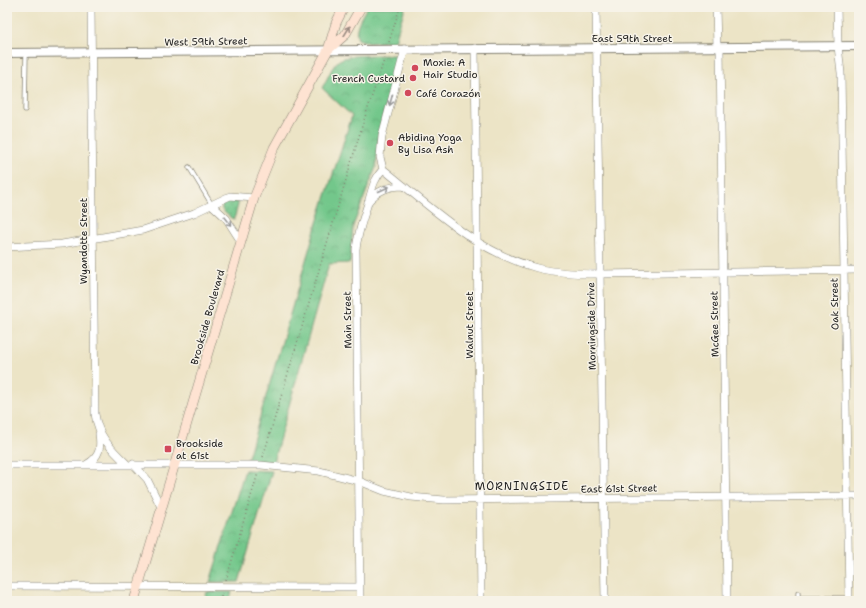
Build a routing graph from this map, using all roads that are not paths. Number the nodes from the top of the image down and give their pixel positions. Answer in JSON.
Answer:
{"nodes":[{"id":1,"x":91,"y":7,"type":"edge"},
{"id":2,"x":344,"y":7,"type":"edge"},
{"id":3,"x":361,"y":7,"type":"edge"},
{"id":4,"x":596,"y":7,"type":"edge"},
{"id":5,"x":716,"y":7,"type":"edge"},
{"id":6,"x":837,"y":7,"type":"edge"},
{"id":7,"x":838,"y":46,"type":"junction"},
{"id":8,"x":859,"y":46,"type":"edge"},
{"id":9,"x":475,"y":48,"type":"junction"},
{"id":10,"x":596,"y":48,"type":"junction"},
{"id":11,"x":718,"y":48,"type":"junction"},
{"id":12,"x":405,"y":49,"type":"junction"},
{"id":13,"x":328,"y":50,"type":"junction"},
{"id":14,"x":26,"y":52,"type":"junction"},
{"id":15,"x":91,"y":52,"type":"junction"},
{"id":16,"x":7,"y":53,"type":"edge"},
{"id":17,"x":25,"y":110,"type":"dead end"},
{"id":18,"x":189,"y":167,"type":"dead end"},
{"id":19,"x":383,"y":169,"type":"junction"},
{"id":20,"x":405,"y":186,"type":"junction"},
{"id":21,"x":254,"y":198,"type":"junction"},
{"id":22,"x":368,"y":202,"type":"junction"},
{"id":23,"x":212,"y":204,"type":"junction"},
{"id":24,"x":93,"y":240,"type":"junction"},
{"id":25,"x":240,"y":240,"type":"junction"},
{"id":26,"x":477,"y":242,"type":"junction"},
{"id":27,"x":7,"y":247,"type":"edge"},
{"id":28,"x":843,"y":270,"type":"junction"},
{"id":29,"x":859,"y":270,"type":"edge"},
{"id":30,"x":723,"y":272,"type":"junction"},
{"id":31,"x":600,"y":274,"type":"junction"},
{"id":32,"x":98,"y":430,"type":"junction"},
{"id":33,"x":86,"y":464,"type":"junction"},
{"id":34,"x":130,"y":464,"type":"junction"},
{"id":35,"x":176,"y":464,"type":"junction"},
{"id":36,"x":7,"y":465,"type":"edge"},
{"id":37,"x":359,"y":481,"type":"junction"},
{"id":38,"x":847,"y":496,"type":"junction"},
{"id":39,"x":859,"y":496,"type":"edge"},
{"id":40,"x":725,"y":497,"type":"junction"},
{"id":41,"x":603,"y":498,"type":"junction"},
{"id":42,"x":479,"y":500,"type":"junction"},
{"id":43,"x":162,"y":509,"type":"junction"},
{"id":44,"x":7,"y":586,"type":"edge"},
{"id":45,"x":139,"y":586,"type":"junction"},
{"id":46,"x":360,"y":587,"type":"junction"},
{"id":47,"x":798,"y":593,"type":"dead end"},
{"id":48,"x":798,"y":599,"type":"edge"},
{"id":49,"x":849,"y":599,"type":"edge"},
{"id":50,"x":134,"y":601,"type":"edge"},
{"id":51,"x":360,"y":601,"type":"edge"},
{"id":52,"x":481,"y":601,"type":"edge"},
{"id":53,"x":605,"y":601,"type":"edge"},
{"id":54,"x":726,"y":601,"type":"edge"}],
"edges":[{"from":1,"to":15,"type":"street","name":"Wyandotte Street"},
{"from":2,"to":13,"type":"main road","name":"Brookside Boulevard"},
{"from":13,"to":3,"type":"main road","name":"Brookside Boulevard","one_way":true},
{"from":4,"to":10,"type":"street"},
{"from":5,"to":11,"type":"street","name":"McGee Street"},
{"from":6,"to":7,"type":"street","name":"Oak Street"},
{"from":7,"to":8,"type":"street","name":"East 59th Street"},
{"from":7,"to":11,"type":"street","name":"East 59th Street"},
{"from":7,"to":28,"type":"street","name":"Oak Street"},
{"from":9,"to":10,"type":"street","name":"East 59th Street"},
{"from":9,"to":12,"type":"street","name":"East 59th Street"},
{"from":9,"to":26,"type":"street","name":"Walnut Street"},
{"from":10,"to":11,"type":"street","name":"East 59th Street"},
{"from":10,"to":31,"type":"street"},
{"from":11,"to":30,"type":"street","name":"McGee Street"},
{"from":12,"to":13,"type":"street","name":"West 59th Street"},
{"from":12,"to":19,"type":"street","one_way":true},
{"from":13,"to":15,"type":"street","name":"West 59th Street"},
{"from":13,"to":21,"type":"main road","name":"Brookside Boulevard"},
{"from":14,"to":15,"type":"street","name":"West 59th Street"},
{"from":14,"to":16,"type":"street","name":"West 59th Street"},
{"from":14,"to":17,"type":"lane"},
{"from":15,"to":24,"type":"street","name":"Wyandotte Street"},
{"from":18,"to":23,"type":"lane"},
{"from":19,"to":20,"type":"street","name":"Morningside Drive"},
{"from":19,"to":22,"type":"street","name":"Main Street"},
{"from":22,"to":20,"type":"street","one_way":true},
{"from":20,"to":26,"type":"street","name":"Morningside Drive"},
{"from":21,"to":23,"type":"street"},
{"from":21,"to":25,"type":"main road","name":"Brookside Boulevard"},
{"from":22,"to":37,"type":"street","name":"Main Street"},
{"from":23,"to":24,"type":"street"},
{"from":23,"to":25,"type":"street","one_way":true},
{"from":24,"to":27,"type":"street"},
{"from":24,"to":32,"type":"street","name":"Wyandotte Street"},
{"from":25,"to":35,"type":"main road","name":"Brookside Boulevard"},
{"from":26,"to":31,"type":"street","name":"Morningside Drive"},
{"from":26,"to":42,"type":"street","name":"Walnut Street"},
{"from":28,"to":29,"type":"street"},
{"from":28,"to":30,"type":"street"},
{"from":28,"to":38,"type":"street","name":"Oak Street"},
{"from":30,"to":31,"type":"street"},
{"from":30,"to":40,"type":"street","name":"McGee Street"},
{"from":31,"to":41,"type":"street","name":"Morningside Drive"},
{"from":32,"to":33,"type":"street"},
{"from":32,"to":34,"type":"street","name":"Wyandotte Street"},
{"from":33,"to":34,"type":"street","name":"East 61st Street"},
{"from":33,"to":36,"type":"street","name":"East 61st Street"},
{"from":34,"to":35,"type":"street","name":"East 61st Street"},
{"from":34,"to":43,"type":"street","name":"Wyandotte Street"},
{"from":35,"to":37,"type":"street","name":"East 61st Street"},
{"from":35,"to":43,"type":"main road","name":"Brookside Boulevard"},
{"from":37,"to":42,"type":"street","name":"East 61st Street"},
{"from":37,"to":46,"type":"street","name":"Main Street"},
{"from":38,"to":39,"type":"street","name":"East 61st Street"},
{"from":38,"to":40,"type":"street","name":"East 61st Street"},
{"from":38,"to":49,"type":"street","name":"Oak Street"},
{"from":40,"to":41,"type":"street","name":"East 61st Street"},
{"from":40,"to":54,"type":"street","name":"McGee Street"},
{"from":41,"to":42,"type":"street","name":"East 61st Street"},
{"from":41,"to":53,"type":"street","name":"Morningside Drive"},
{"from":42,"to":52,"type":"street","name":"Walnut Street"},
{"from":43,"to":45,"type":"main road","name":"Brookside Boulevard"},
{"from":44,"to":45,"type":"street"},
{"from":45,"to":46,"type":"street"},
{"from":45,"to":50,"type":"main road","name":"Brookside Boulevard"},
{"from":46,"to":51,"type":"street","name":"Main Street"},
{"from":47,"to":48,"type":"lane"},
{"from":48,"to":49,"type":"lane"}]}
